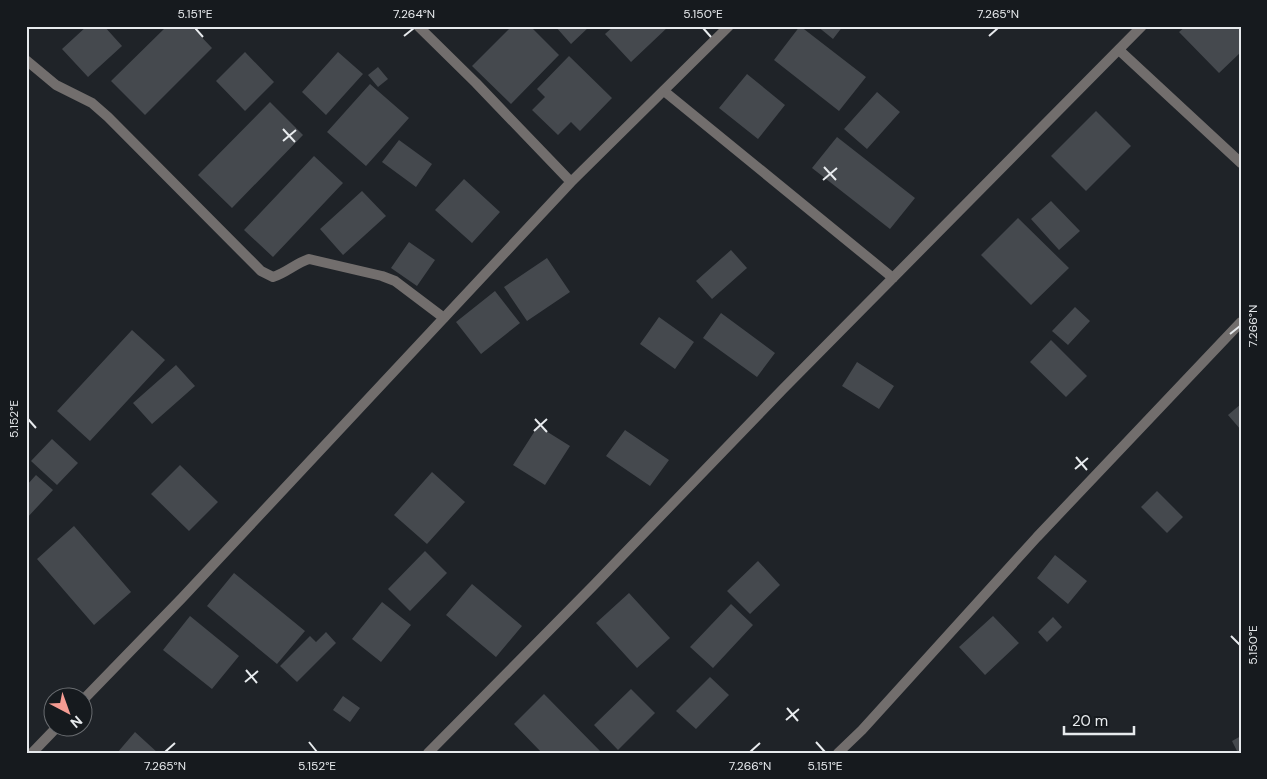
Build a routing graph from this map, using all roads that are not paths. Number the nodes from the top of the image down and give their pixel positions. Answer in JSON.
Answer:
{"nodes":[{"id":1,"x":418,"y":26,"type":"edge"},
{"id":2,"x":729,"y":26,"type":"edge"},
{"id":3,"x":1142,"y":26,"type":"edge"},
{"id":4,"x":1119,"y":50,"type":"junction"},
{"id":5,"x":26,"y":60,"type":"edge"},
{"id":6,"x":664,"y":91,"type":"junction"},
{"id":7,"x":1241,"y":163,"type":"edge"},
{"id":8,"x":571,"y":182,"type":"junction"},
{"id":9,"x":893,"y":278,"type":"junction"},
{"id":10,"x":444,"y":318,"type":"junction"},
{"id":11,"x":1241,"y":322,"type":"edge"},
{"id":12,"x":92,"y":691,"type":"edge"},
{"id":13,"x":48,"y":736,"type":"edge"},
{"id":14,"x":32,"y":753,"type":"edge"},
{"id":15,"x":428,"y":753,"type":"edge"},
{"id":16,"x":838,"y":753,"type":"edge"}],
"edges":[{"from":1,"to":8,"type":"street"},
{"from":2,"to":6,"type":"street"},
{"from":3,"to":4,"type":"street"},
{"from":4,"to":7,"type":"street"},
{"from":4,"to":9,"type":"street"},
{"from":5,"to":10,"type":"street"},
{"from":6,"to":8,"type":"street"},
{"from":6,"to":9,"type":"street"},
{"from":8,"to":10,"type":"street"},
{"from":9,"to":15,"type":"street"},
{"from":10,"to":12,"type":"street"},
{"from":11,"to":16,"type":"street"},
{"from":13,"to":14,"type":"street"}]}
